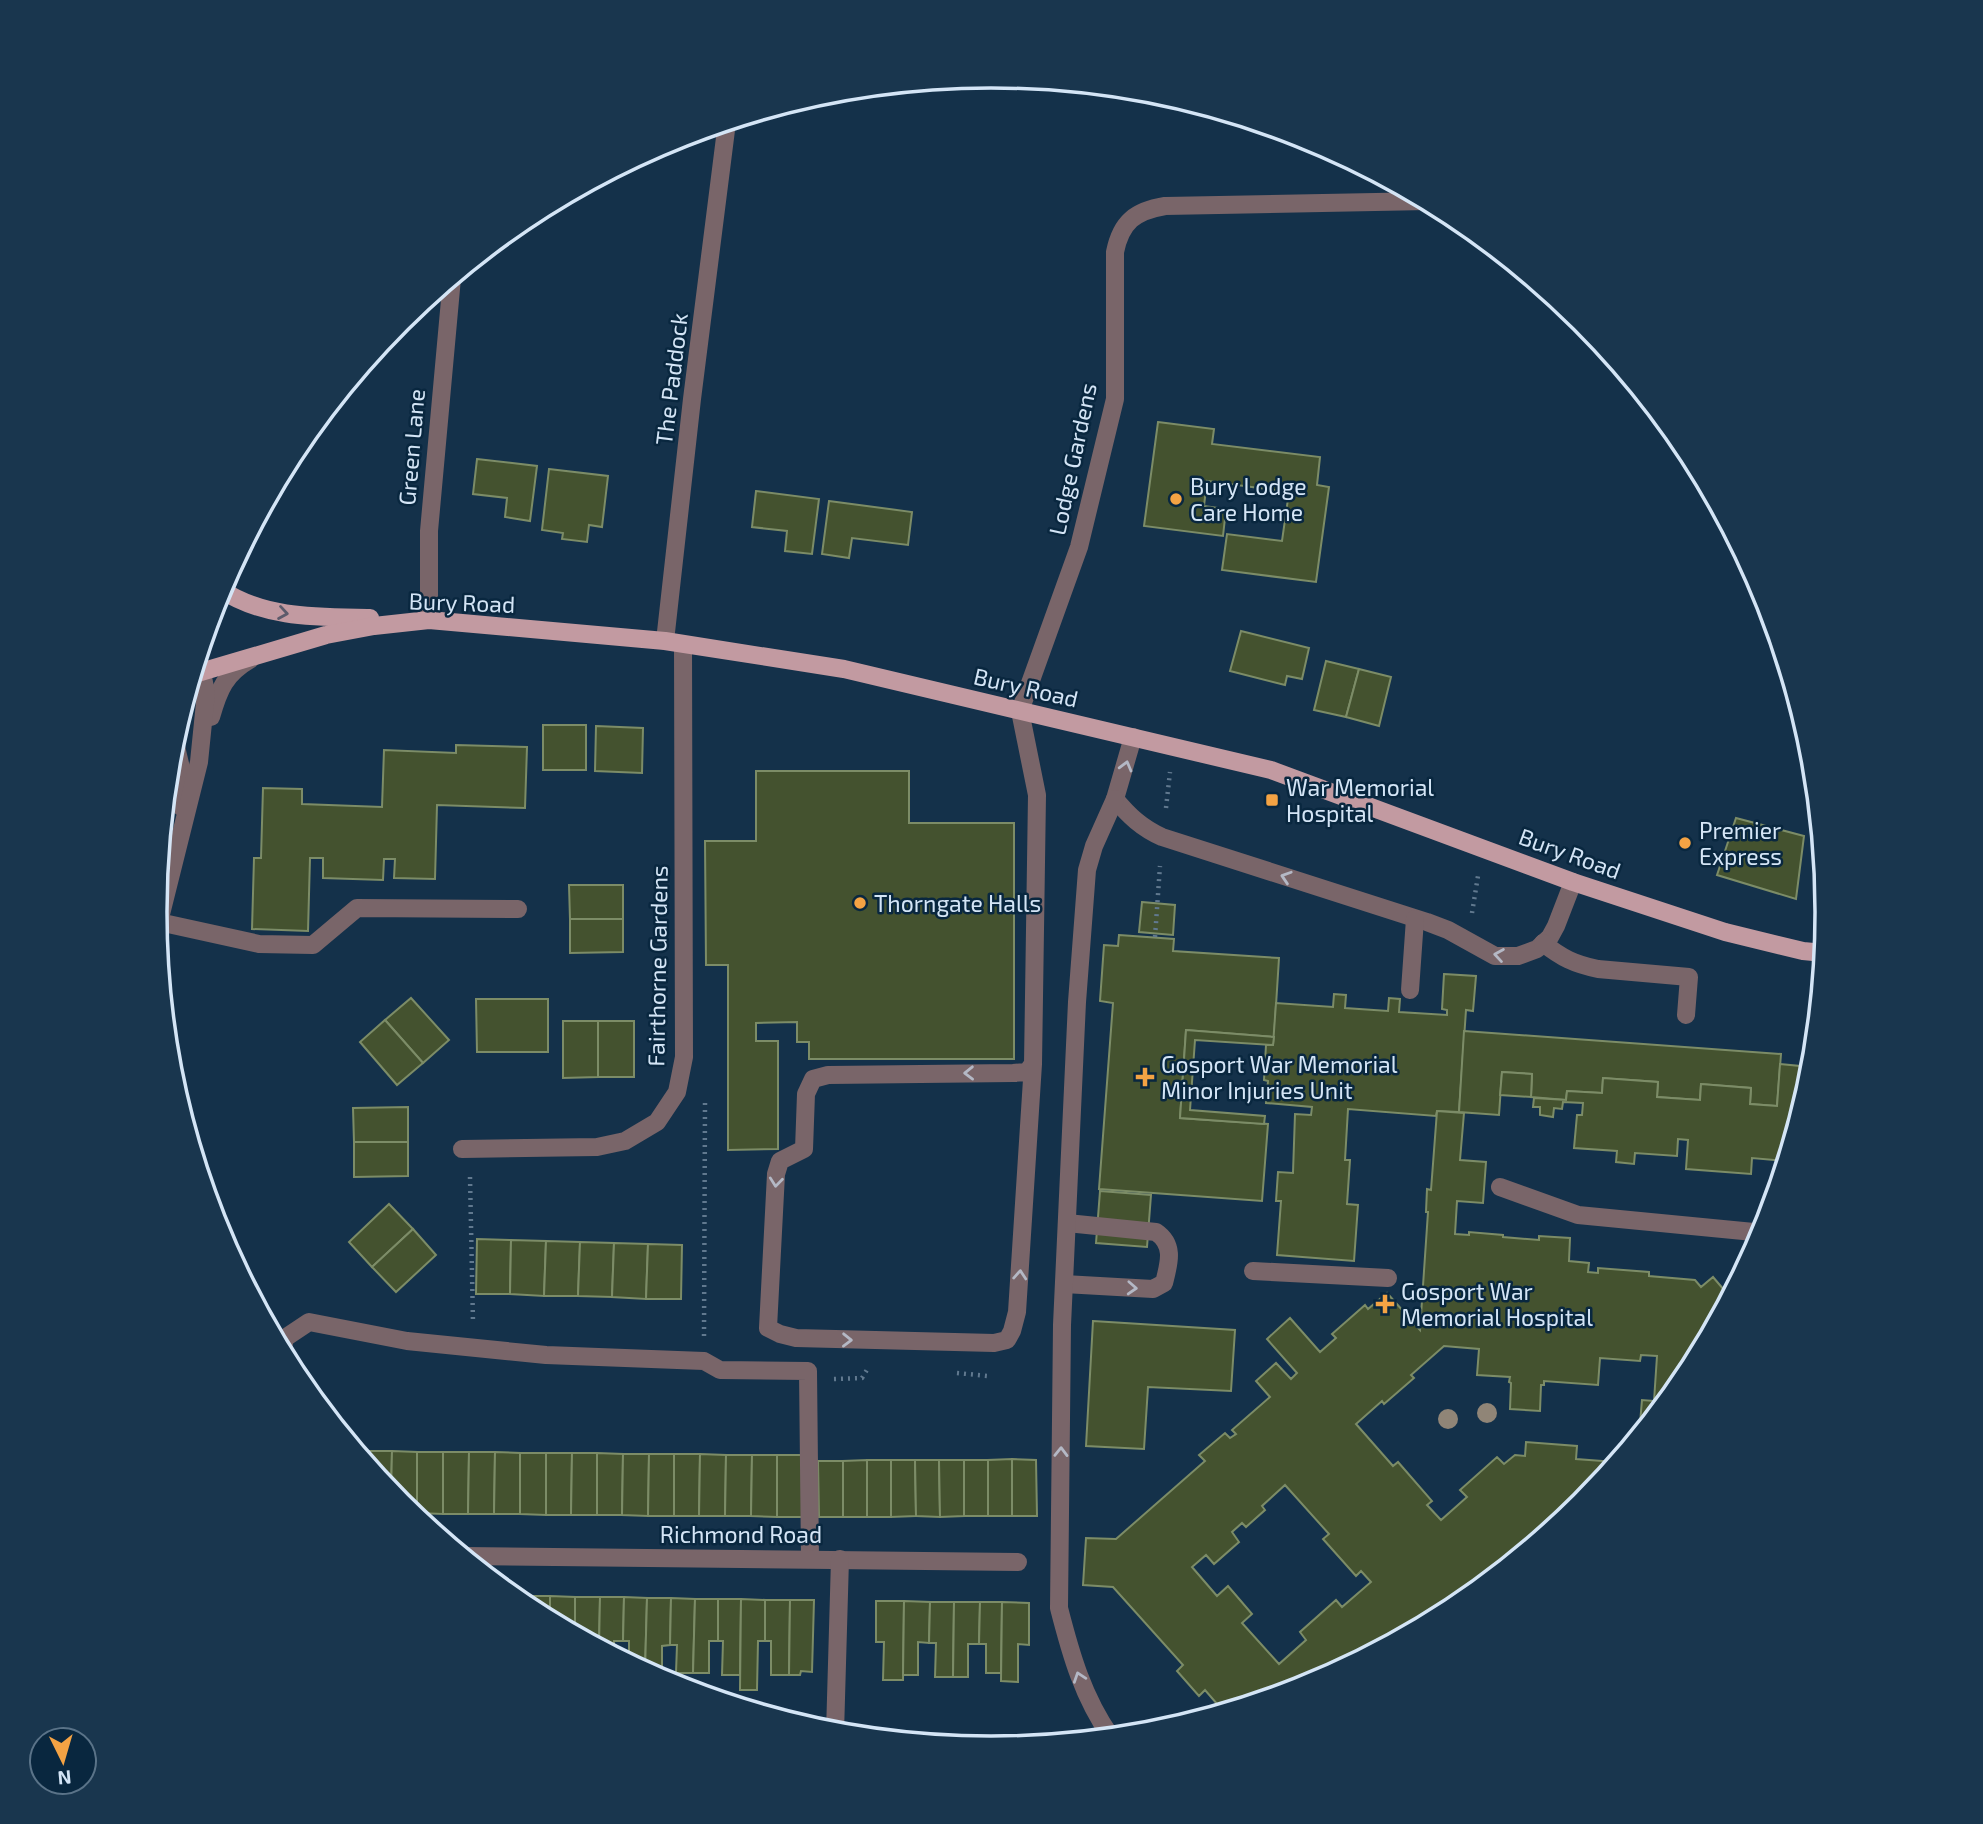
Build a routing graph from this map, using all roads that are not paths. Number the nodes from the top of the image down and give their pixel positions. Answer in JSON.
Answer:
{"nodes":[{"id":1,"x":726,"y":131,"type":"edge"},
{"id":2,"x":1410,"y":201,"type":"edge"},
{"id":3,"x":451,"y":290,"type":"edge"},
{"id":4,"x":231,"y":594,"type":"edge"},
{"id":5,"x":429,"y":620,"type":"junction"},
{"id":6,"x":665,"y":641,"type":"junction"},
{"id":7,"x":683,"y":645,"type":"junction"},
{"id":8,"x":270,"y":650,"type":"junction"},
{"id":9,"x":205,"y":666,"type":"edge"},
{"id":10,"x":201,"y":678,"type":"edge"},
{"id":11,"x":1020,"y":711,"type":"junction"},
{"id":12,"x":1133,"y":737,"type":"junction"},
{"id":13,"x":199,"y":762,"type":"junction"},
{"id":14,"x":180,"y":768,"type":"edge"},
{"id":15,"x":1115,"y":799,"type":"junction"},
{"id":16,"x":174,"y":863,"type":"junction"},
{"id":17,"x":1573,"y":882,"type":"junction"},
{"id":18,"x":168,"y":887,"type":"edge"},
{"id":19,"x":518,"y":909,"type":"dead end"},
{"id":20,"x":1415,"y":919,"type":"junction"},
{"id":21,"x":168,"y":928,"type":"edge"},
{"id":22,"x":1543,"y":943,"type":"junction"},
{"id":23,"x":1815,"y":952,"type":"edge"},
{"id":24,"x":1410,"y":990,"type":"dead end"},
{"id":25,"x":1686,"y":1015,"type":"dead end"},
{"id":26,"x":1033,"y":1064,"type":"junction"},
{"id":27,"x":466,"y":1149,"type":"road end"},
{"id":28,"x":1500,"y":1187,"type":"dead end"},
{"id":29,"x":1067,"y":1223,"type":"junction"},
{"id":30,"x":1751,"y":1232,"type":"edge"},
{"id":31,"x":1253,"y":1271,"type":"dead end"},
{"id":32,"x":1388,"y":1278,"type":"dead end"},
{"id":33,"x":1064,"y":1284,"type":"junction"},
{"id":34,"x":286,"y":1338,"type":"edge"},
{"id":35,"x":478,"y":1556,"type":"edge"},
{"id":36,"x":810,"y":1559,"type":"junction"},
{"id":37,"x":840,"y":1559,"type":"junction"},
{"id":38,"x":1018,"y":1562,"type":"dead end"},
{"id":39,"x":835,"y":1722,"type":"edge"},
{"id":40,"x":1106,"y":1728,"type":"edge"}],
"edges":[{"from":1,"to":6,"type":"street","name":"The Paddock"},
{"from":2,"to":11,"type":"street","name":"Lodge Gardens"},
{"from":3,"to":5,"type":"street","name":"Green Lane"},
{"from":4,"to":5,"type":"main road","one_way":true},
{"from":5,"to":6,"type":"main road","name":"Bury Road"},
{"from":5,"to":8,"type":"main road","name":"Bury Road"},
{"from":6,"to":7,"type":"main road","name":"Bury Road"},
{"from":7,"to":11,"type":"main road","name":"Bury Road"},
{"from":7,"to":27,"type":"street","name":"Fairthorne Gardens"},
{"from":8,"to":9,"type":"main road","name":"Bury Road"},
{"from":8,"to":13,"type":"street"},
{"from":10,"to":13,"type":"street"},
{"from":11,"to":12,"type":"main road","name":"Bury Road"},
{"from":11,"to":26,"type":"street"},
{"from":15,"to":12,"type":"street","one_way":true},
{"from":12,"to":17,"type":"main road","name":"Bury Road"},
{"from":13,"to":16,"type":"street"},
{"from":14,"to":16,"type":"street"},
{"from":20,"to":15,"type":"street","one_way":true},
{"from":15,"to":29,"type":"street"},
{"from":16,"to":18,"type":"street"},
{"from":17,"to":22,"type":"street"},
{"from":17,"to":23,"type":"main road","name":"Bury Road"},
{"from":19,"to":21,"type":"street"},
{"from":22,"to":20,"type":"street","one_way":true},
{"from":20,"to":24,"type":"street"},
{"from":22,"to":25,"type":"street"},
{"from":26,"to":26,"type":"street","one_way":true},
{"from":28,"to":30,"type":"street"},
{"from":29,"to":33,"type":"street"},
{"from":33,"to":29,"type":"street","one_way":true},
{"from":31,"to":32,"type":"street"},
{"from":40,"to":33,"type":"street","one_way":true},
{"from":34,"to":36,"type":"street"},
{"from":35,"to":36,"type":"street","name":"Richmond Road"},
{"from":36,"to":37,"type":"street","name":"Richmond Road"},
{"from":37,"to":38,"type":"street","name":"Richmond Road"},
{"from":37,"to":39,"type":"street"}]}
